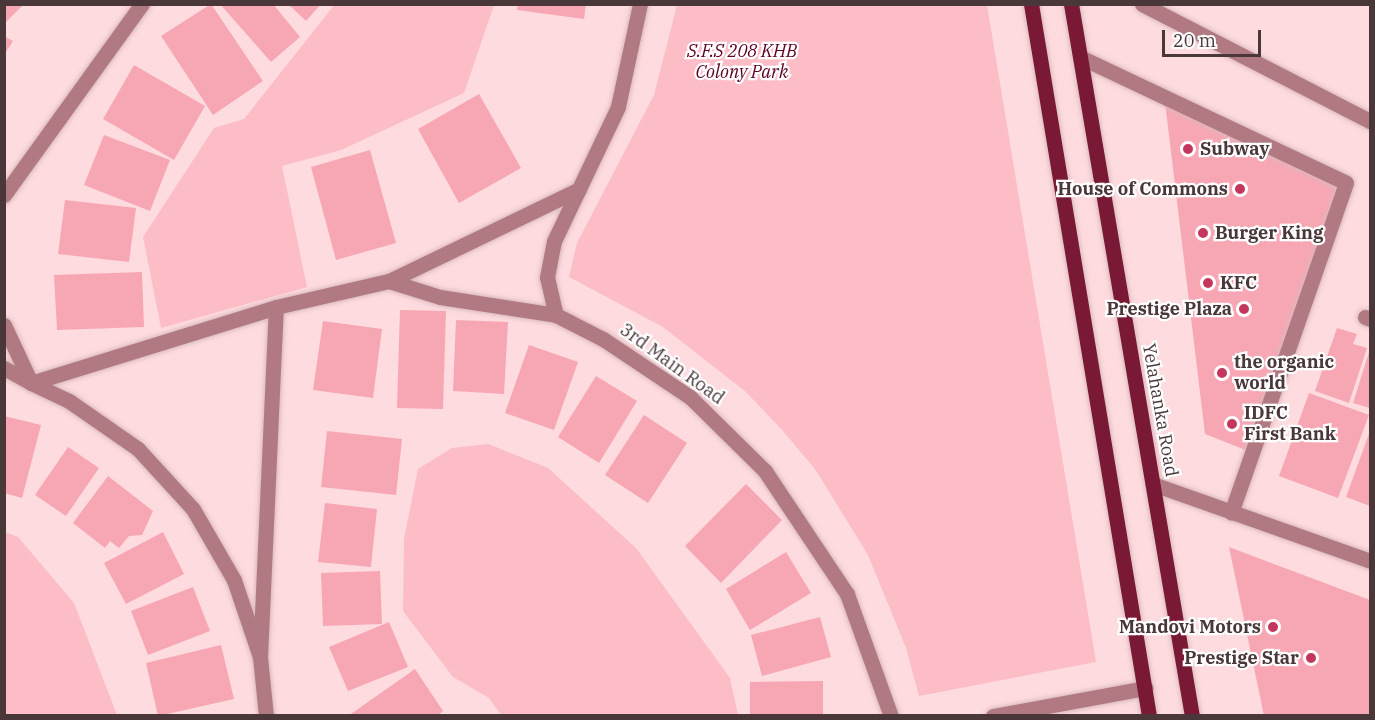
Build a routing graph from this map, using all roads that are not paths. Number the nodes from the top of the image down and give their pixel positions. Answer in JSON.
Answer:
{"nodes":[{"id":1,"x":142,"y":4,"type":"edge"},
{"id":2,"x":640,"y":4,"type":"edge"},
{"id":3,"x":1030,"y":4,"type":"edge"},
{"id":4,"x":1071,"y":4,"type":"edge"},
{"id":5,"x":1142,"y":4,"type":"edge"},
{"id":6,"x":1080,"y":57,"type":"junction"},
{"id":7,"x":1371,"y":121,"type":"edge"},
{"id":8,"x":579,"y":189,"type":"junction"},
{"id":9,"x":4,"y":195,"type":"edge"},
{"id":10,"x":389,"y":281,"type":"junction"},
{"id":11,"x":276,"y":307,"type":"junction"},
{"id":12,"x":556,"y":315,"type":"junction"},
{"id":13,"x":4,"y":325,"type":"edge"},
{"id":14,"x":4,"y":368,"type":"edge"},
{"id":15,"x":32,"y":383,"type":"junction"},
{"id":16,"x":1153,"y":484,"type":"junction"},
{"id":17,"x":1231,"y":513,"type":"junction"},
{"id":18,"x":1371,"y":561,"type":"edge"},
{"id":19,"x":260,"y":657,"type":"junction"},
{"id":20,"x":1145,"y":688,"type":"junction"},
{"id":21,"x":266,"y":716,"type":"edge"},
{"id":22,"x":891,"y":716,"type":"edge"},
{"id":23,"x":993,"y":716,"type":"edge"},
{"id":24,"x":1149,"y":716,"type":"edge"},
{"id":25,"x":1192,"y":716,"type":"edge"}],
"edges":[{"from":1,"to":9,"type":"street"},
{"from":2,"to":8,"type":"street"},
{"from":3,"to":20,"type":"main road"},
{"from":4,"to":6,"type":"main road","name":"Yelahanka Road"},
{"from":5,"to":7,"type":"street"},
{"from":6,"to":16,"type":"main road","name":"Yelahanka Road"},
{"from":6,"to":17,"type":"street"},
{"from":8,"to":10,"type":"street"},
{"from":8,"to":12,"type":"street"},
{"from":10,"to":11,"type":"street"},
{"from":10,"to":12,"type":"street","name":"3rd Main Road"},
{"from":11,"to":15,"type":"street"},
{"from":11,"to":19,"type":"street"},
{"from":12,"to":22,"type":"street","name":"3rd Main Road"},
{"from":13,"to":15,"type":"street"},
{"from":14,"to":15,"type":"street"},
{"from":15,"to":19,"type":"street"},
{"from":16,"to":17,"type":"street"},
{"from":16,"to":25,"type":"main road","name":"Yelahanka Road"},
{"from":17,"to":18,"type":"street"},
{"from":19,"to":21,"type":"street"},
{"from":20,"to":23,"type":"street"},
{"from":20,"to":24,"type":"main road"}]}
